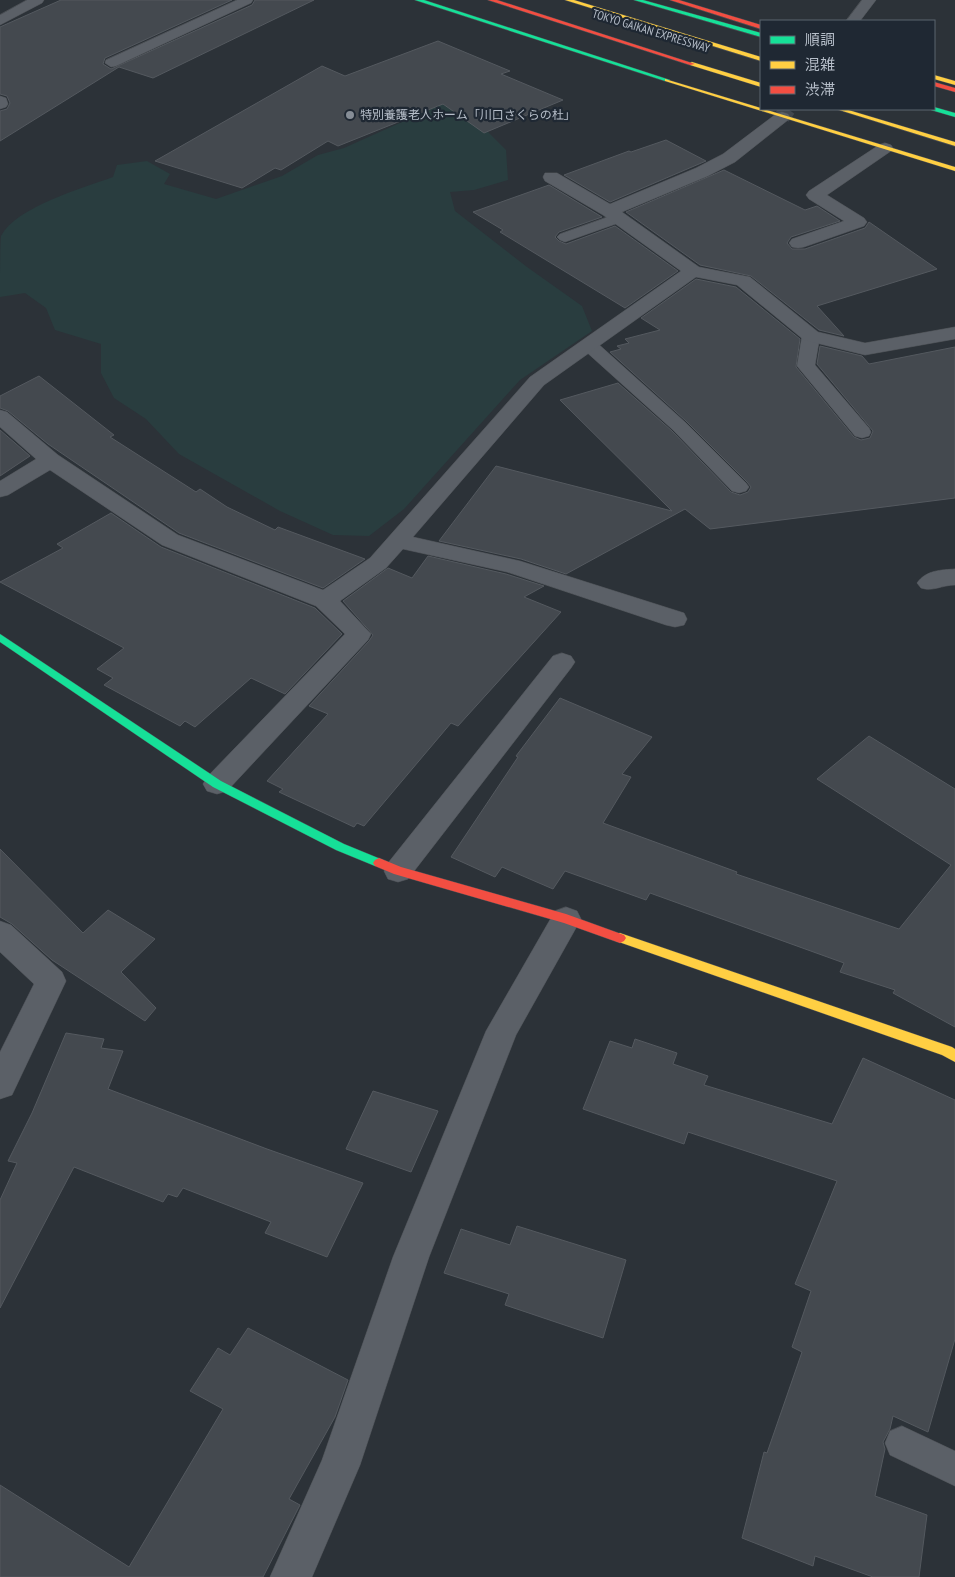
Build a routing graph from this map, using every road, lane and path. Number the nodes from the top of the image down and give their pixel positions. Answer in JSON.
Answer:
{"nodes":[{"id":1,"x":38,"y":0,"type":"edge"},
{"id":2,"x":247,"y":0,"type":"edge"},
{"id":3,"x":418,"y":0,"type":"edge"},
{"id":4,"x":491,"y":0,"type":"edge"},
{"id":5,"x":505,"y":0,"type":"edge"},
{"id":6,"x":568,"y":0,"type":"edge"},
{"id":7,"x":673,"y":0,"type":"edge"},
{"id":8,"x":869,"y":0,"type":"edge"},
{"id":9,"x":632,"y":1,"type":"edge"},
{"id":10,"x":854,"y":20,"type":"edge"},
{"id":11,"x":0,"y":21,"type":"edge"},
{"id":12,"x":760,"y":26,"type":"edge"},
{"id":13,"x":760,"y":35,"type":"edge"},
{"id":14,"x":760,"y":45,"type":"edge"},
{"id":15,"x":760,"y":59,"type":"edge"},
{"id":16,"x":111,"y":62,"type":"dead end"},
{"id":17,"x":935,"y":77,"type":"edge"},
{"id":18,"x":760,"y":80,"type":"edge"},
{"id":19,"x":955,"y":83,"type":"edge"},
{"id":20,"x":935,"y":84,"type":"edge"},
{"id":21,"x":760,"y":85,"type":"edge"},
{"id":22,"x":955,"y":90,"type":"edge"},
{"id":23,"x":760,"y":109,"type":"edge"},
{"id":24,"x":935,"y":109,"type":"edge"},
{"id":25,"x":763,"y":110,"type":"edge"},
{"id":26,"x":842,"y":110,"type":"edge"},
{"id":27,"x":862,"y":110,"type":"edge"},
{"id":28,"x":955,"y":115,"type":"edge"},
{"id":29,"x":782,"y":116,"type":"junction"},
{"id":30,"x":955,"y":138,"type":"edge"},
{"id":31,"x":955,"y":144,"type":"edge"},
{"id":32,"x":885,"y":148,"type":"junction"},
{"id":33,"x":955,"y":169,"type":"edge"},
{"id":34,"x":551,"y":177,"type":"dead end"},
{"id":35,"x":614,"y":214,"type":"junction"},
{"id":36,"x":565,"y":237,"type":"dead end"},
{"id":37,"x":798,"y":243,"type":"dead end"},
{"id":38,"x":693,"y":271,"type":"junction"},
{"id":39,"x":955,"y":333,"type":"edge"},
{"id":40,"x":811,"y":336,"type":"junction"},
{"id":41,"x":589,"y":345,"type":"junction"},
{"id":42,"x":0,"y":416,"type":"edge"},
{"id":43,"x":862,"y":432,"type":"dead end"},
{"id":44,"x":50,"y":460,"type":"junction"},
{"id":45,"x":739,"y":486,"type":"dead end"},
{"id":46,"x":0,"y":490,"type":"edge"},
{"id":47,"x":398,"y":541,"type":"junction"},
{"id":48,"x":955,"y":577,"type":"edge"},
{"id":49,"x":929,"y":583,"type":"dead end"},
{"id":50,"x":325,"y":600,"type":"junction"},
{"id":51,"x":675,"y":619,"type":"dead end"},
{"id":52,"x":0,"y":637,"type":"edge"},
{"id":53,"x":562,"y":662,"type":"dead end"},
{"id":54,"x":217,"y":784,"type":"junction"},
{"id":55,"x":398,"y":871,"type":"junction"},
{"id":56,"x":566,"y":918,"type":"junction"},
{"id":57,"x":0,"y":933,"type":"edge"},
{"id":58,"x":955,"y":1056,"type":"edge"},
{"id":59,"x":0,"y":1085,"type":"edge"},
{"id":60,"x":902,"y":1443,"type":"dead end"},
{"id":61,"x":955,"y":1469,"type":"edge"},
{"id":62,"x":291,"y":1577,"type":"edge"}],
"edges":[{"from":1,"to":11,"type":"street"},
{"from":2,"to":16,"type":"lane"},
{"from":3,"to":23,"type":"main road"},
{"from":4,"to":21,"type":"main road"},
{"from":5,"to":18,"type":"main road","name":"TOKYO GAIKAN EXPRESSWAY"},
{"from":6,"to":15,"type":"main road","name":"TOKYO GAIKAN EXPRESSWAY"},
{"from":7,"to":12,"type":"main road"},
{"from":8,"to":10,"type":"street"},
{"from":9,"to":13,"type":"main road"},
{"from":9,"to":14,"type":"main road"},
{"from":17,"to":19,"type":"main road"},
{"from":20,"to":22,"type":"main road"},
{"from":24,"to":28,"type":"main road"},
{"from":25,"to":29,"type":"main road"},
{"from":26,"to":31,"type":"main road"},
{"from":27,"to":30,"type":"main road"},
{"from":29,"to":32,"type":"main road"},
{"from":29,"to":35,"type":"street"},
{"from":32,"to":33,"type":"main road"},
{"from":32,"to":37,"type":"street"},
{"from":34,"to":35,"type":"street"},
{"from":35,"to":36,"type":"lane"},
{"from":35,"to":38,"type":"street"},
{"from":38,"to":40,"type":"street"},
{"from":38,"to":41,"type":"street"},
{"from":39,"to":40,"type":"street"},
{"from":40,"to":43,"type":"lane"},
{"from":41,"to":45,"type":"lane"},
{"from":41,"to":47,"type":"street"},
{"from":42,"to":44,"type":"street"},
{"from":44,"to":46,"type":"street"},
{"from":44,"to":50,"type":"street"},
{"from":47,"to":50,"type":"street"},
{"from":47,"to":51,"type":"street"},
{"from":48,"to":49,"type":"street"},
{"from":50,"to":54,"type":"street"},
{"from":52,"to":54,"type":"main road"},
{"from":53,"to":55,"type":"street"},
{"from":54,"to":55,"type":"main road"},
{"from":55,"to":56,"type":"main road"},
{"from":56,"to":58,"type":"main road"},
{"from":56,"to":62,"type":"street"},
{"from":57,"to":59,"type":"street"},
{"from":60,"to":61,"type":"lane"}]}
